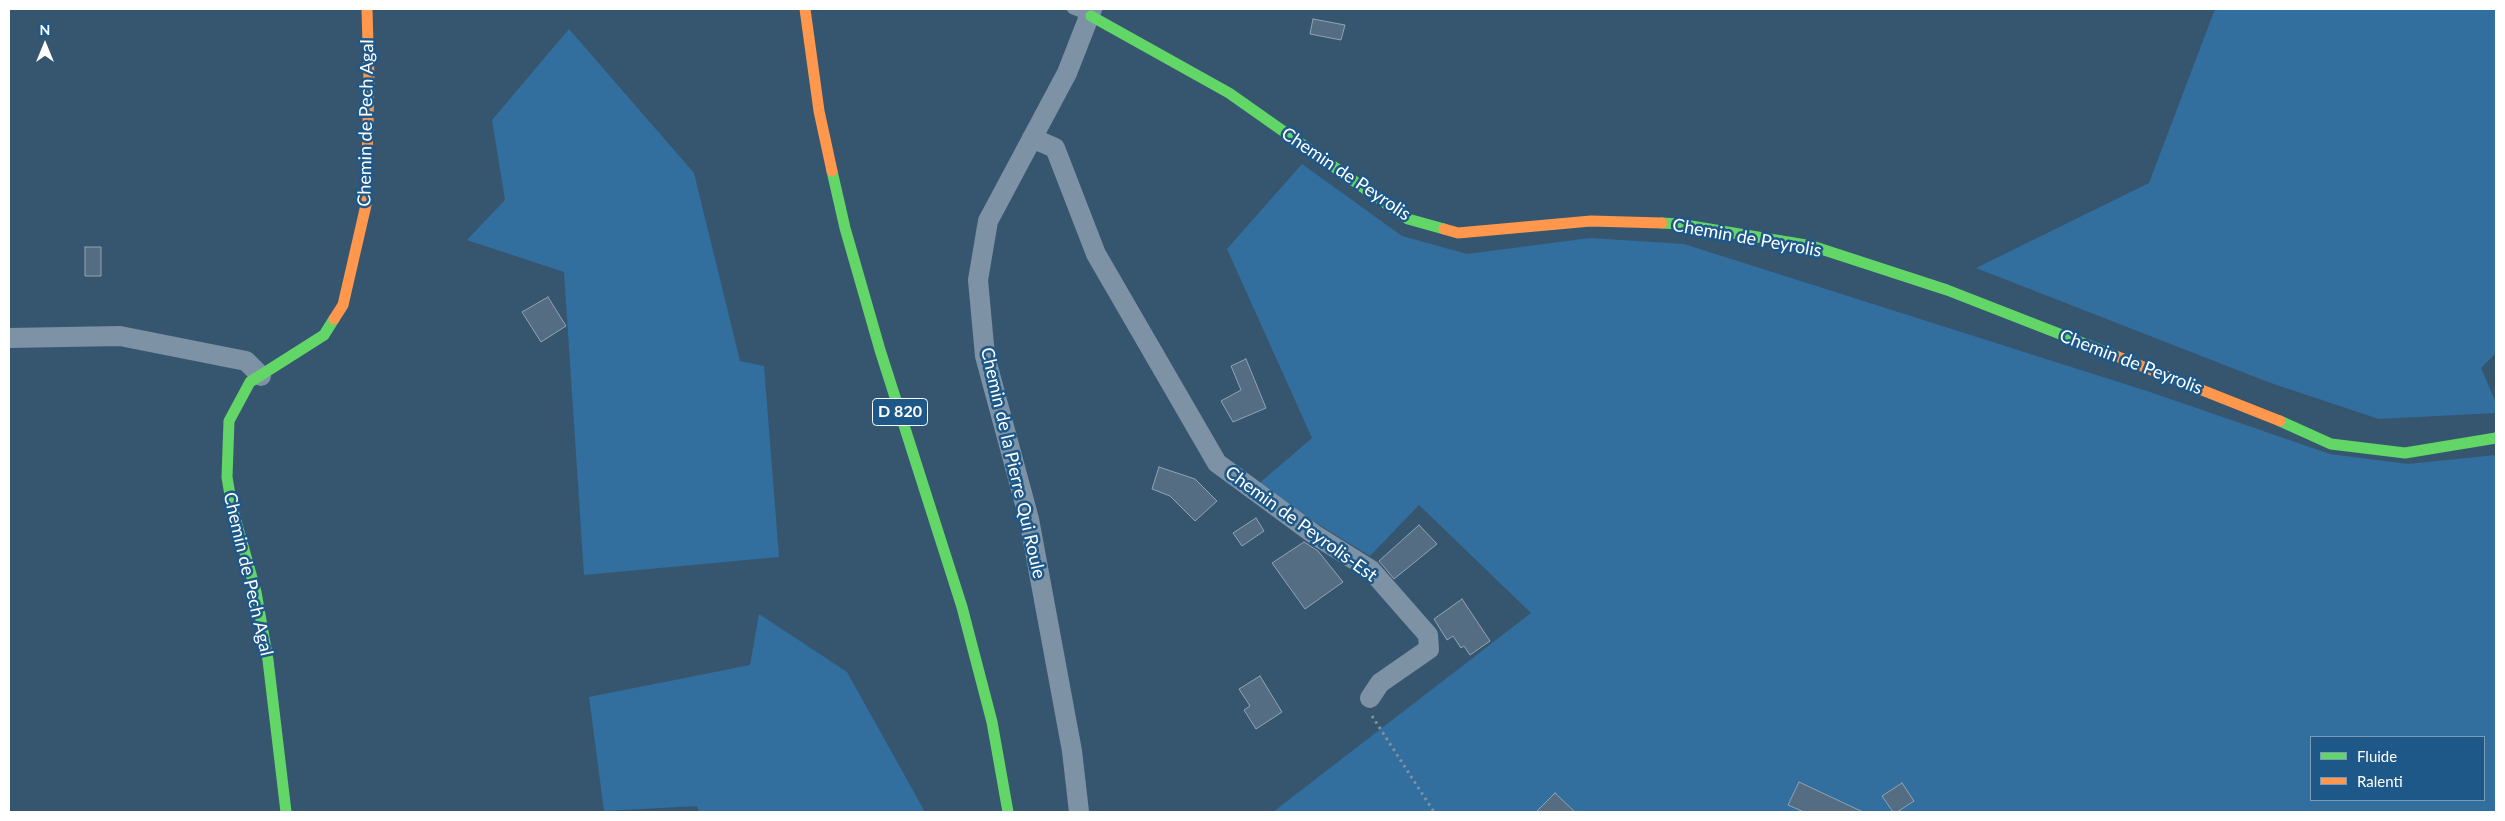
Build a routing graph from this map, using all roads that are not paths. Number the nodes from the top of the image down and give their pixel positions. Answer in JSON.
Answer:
{"nodes":[{"id":1,"x":367,"y":9,"type":"edge"},
{"id":2,"x":805,"y":9,"type":"edge"},
{"id":3,"x":1072,"y":9,"type":"edge"},
{"id":4,"x":1092,"y":12,"type":"edge"},
{"id":5,"x":1032,"y":138,"type":"junction"},
{"id":6,"x":9,"y":338,"type":"edge"},
{"id":7,"x":261,"y":376,"type":"junction"},
{"id":8,"x":2496,"y":438,"type":"edge"},
{"id":9,"x":1370,"y":698,"type":"road end"},
{"id":10,"x":286,"y":812,"type":"edge"},
{"id":11,"x":1008,"y":812,"type":"edge"},
{"id":12,"x":1079,"y":812,"type":"edge"}],
"edges":[{"from":1,"to":7,"type":"street","name":"Chemin de Pech Agal"},
{"from":2,"to":11,"type":"street","number":"D 820"},
{"from":3,"to":4,"type":"lane"},
{"from":4,"to":5,"type":"street","name":"Chemin de la Pierre Qui Roule"},
{"from":4,"to":8,"type":"street","name":"Chemin de Peyrolis"},
{"from":5,"to":9,"type":"street","name":"Chemin de Peyrolis-Est"},
{"from":5,"to":12,"type":"street","name":"Chemin de la Pierre Qui Roule"},
{"from":6,"to":7,"type":"street"},
{"from":7,"to":10,"type":"street","name":"Chemin de Pech Agal"}]}
